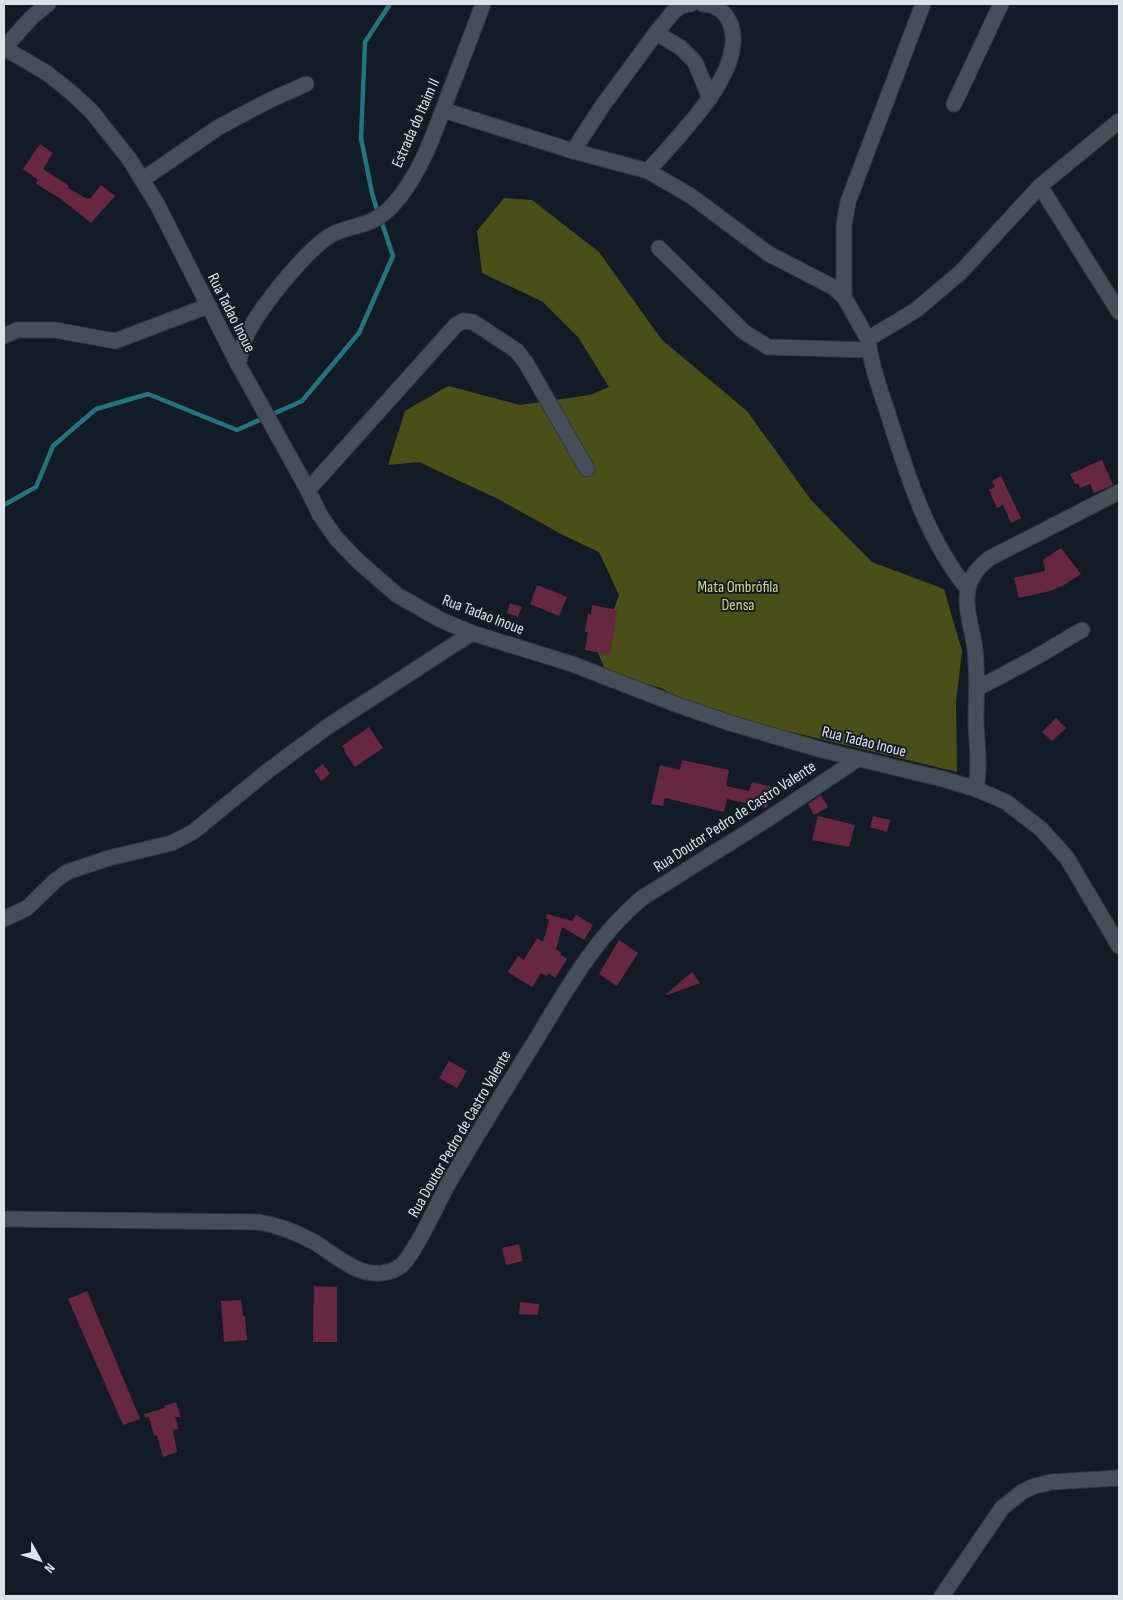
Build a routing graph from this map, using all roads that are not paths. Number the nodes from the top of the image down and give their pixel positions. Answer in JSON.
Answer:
{"nodes":[{"id":1,"x":48,"y":4,"type":"edge"},
{"id":2,"x":483,"y":4,"type":"edge"},
{"id":3,"x":691,"y":4,"type":"edge"},
{"id":4,"x":704,"y":4,"type":"edge"},
{"id":5,"x":923,"y":4,"type":"edge"},
{"id":6,"x":1001,"y":4,"type":"edge"},
{"id":7,"x":656,"y":33,"type":"junction"},
{"id":8,"x":4,"y":48,"type":"edge"},
{"id":9,"x":306,"y":84,"type":"dead end"},
{"id":10,"x":710,"y":98,"type":"junction"},
{"id":11,"x":954,"y":104,"type":"dead end"},
{"id":12,"x":443,"y":110,"type":"junction"},
{"id":13,"x":1119,"y":120,"type":"edge"},
{"id":14,"x":573,"y":151,"type":"junction"},
{"id":15,"x":648,"y":171,"type":"junction"},
{"id":16,"x":143,"y":178,"type":"junction"},
{"id":17,"x":1040,"y":186,"type":"junction"},
{"id":18,"x":659,"y":248,"type":"dead end"},
{"id":19,"x":844,"y":296,"type":"junction"},
{"id":20,"x":208,"y":306,"type":"junction"},
{"id":21,"x":1119,"y":312,"type":"edge"},
{"id":22,"x":4,"y":336,"type":"edge"},
{"id":23,"x":868,"y":345,"type":"junction"},
{"id":24,"x":238,"y":364,"type":"junction"},
{"id":25,"x":587,"y":469,"type":"dead end"},
{"id":26,"x":308,"y":490,"type":"junction"},
{"id":27,"x":1119,"y":492,"type":"edge"},
{"id":28,"x":968,"y":589,"type":"junction"},
{"id":29,"x":1082,"y":630,"type":"dead end"},
{"id":30,"x":472,"y":633,"type":"junction"},
{"id":31,"x":978,"y":688,"type":"junction"},
{"id":32,"x":858,"y":759,"type":"junction"},
{"id":33,"x":976,"y":789,"type":"junction"},
{"id":34,"x":4,"y":919,"type":"edge"},
{"id":35,"x":1118,"y":941,"type":"edge"},
{"id":36,"x":4,"y":1218,"type":"edge"},
{"id":37,"x":1119,"y":1478,"type":"edge"},
{"id":38,"x":942,"y":1596,"type":"edge"}],
"edges":[{"from":1,"to":8,"type":"street"},
{"from":2,"to":12,"type":"street","name":"Estrada do Itaim II"},
{"from":3,"to":7,"type":"street"},
{"from":4,"to":10,"type":"street"},
{"from":5,"to":19,"type":"street"},
{"from":6,"to":11,"type":"street"},
{"from":7,"to":10,"type":"street"},
{"from":7,"to":14,"type":"street"},
{"from":8,"to":16,"type":"street","name":"Rua Tadao Inoue"},
{"from":9,"to":16,"type":"street"},
{"from":10,"to":15,"type":"street"},
{"from":12,"to":14,"type":"street"},
{"from":12,"to":24,"type":"street","name":"Estrada do Itaim II"},
{"from":13,"to":17,"type":"street"},
{"from":14,"to":15,"type":"street"},
{"from":15,"to":19,"type":"street"},
{"from":16,"to":20,"type":"street","name":"Rua Tadao Inoue"},
{"from":17,"to":21,"type":"street"},
{"from":17,"to":23,"type":"street"},
{"from":18,"to":23,"type":"street"},
{"from":19,"to":23,"type":"street"},
{"from":20,"to":22,"type":"street"},
{"from":20,"to":24,"type":"street","name":"Rua Tadao Inoue"},
{"from":23,"to":28,"type":"street"},
{"from":24,"to":26,"type":"street","name":"Rua Tadao Inoue"},
{"from":25,"to":26,"type":"street"},
{"from":26,"to":30,"type":"street","name":"Rua Tadao Inoue"},
{"from":27,"to":28,"type":"street"},
{"from":28,"to":31,"type":"street"},
{"from":29,"to":31,"type":"street"},
{"from":30,"to":32,"type":"street","name":"Rua Tadao Inoue"},
{"from":30,"to":34,"type":"street"},
{"from":31,"to":33,"type":"street"},
{"from":32,"to":33,"type":"street","name":"Rua Tadao Inoue"},
{"from":32,"to":36,"type":"street","name":"Rua Doutor Pedro de Castro Valente"},
{"from":33,"to":35,"type":"street","name":"Rua Tadao Inoue"},
{"from":37,"to":38,"type":"street"}]}
